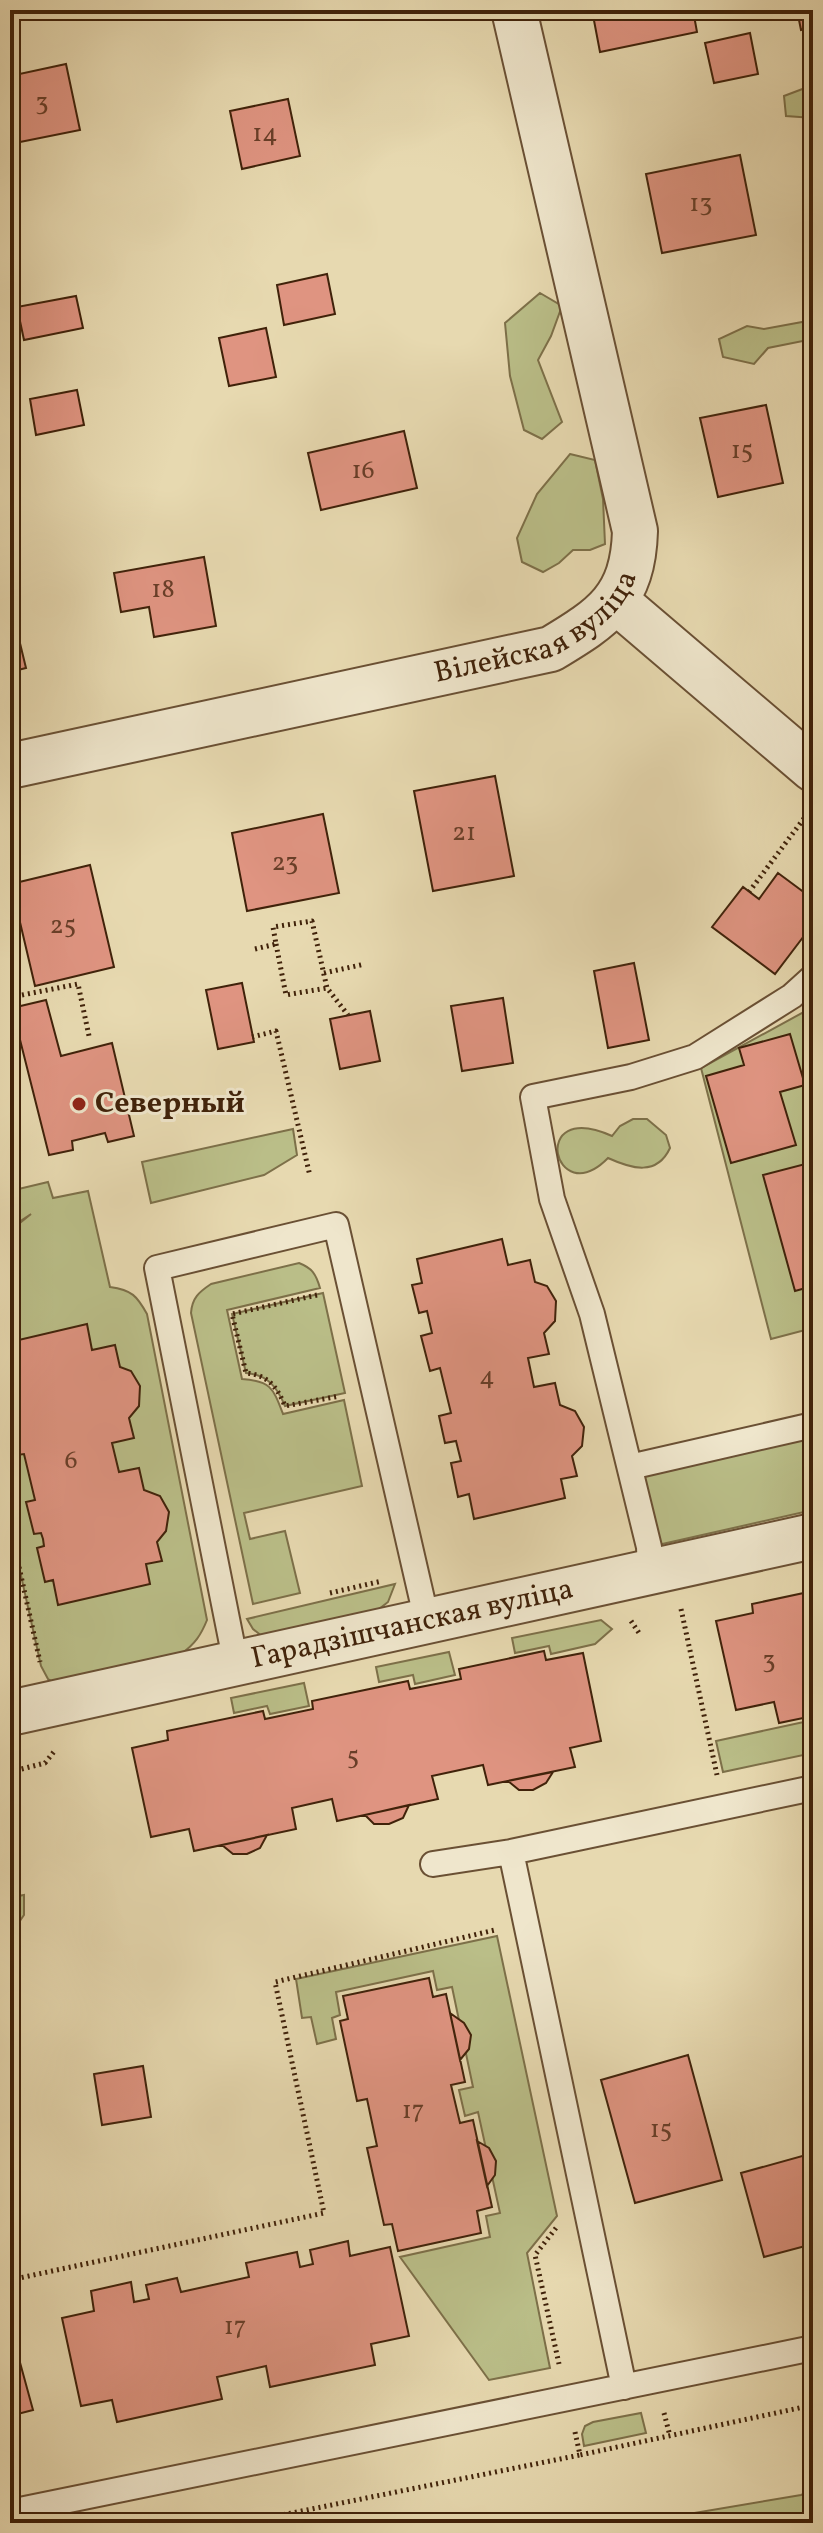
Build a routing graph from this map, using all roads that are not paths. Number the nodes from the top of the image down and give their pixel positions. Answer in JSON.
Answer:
{"nodes":[{"id":1,"x":514,"y":10,"type":"edge"},
{"id":2,"x":616,"y":601,"type":"junction"},
{"id":3,"x":10,"y":766,"type":"edge"},
{"id":4,"x":813,"y":769,"type":"edge"},
{"id":5,"x":813,"y":977,"type":"edge"},
{"id":6,"x":813,"y":1425,"type":"edge"},
{"id":7,"x":630,"y":1467,"type":"junction"},
{"id":8,"x":813,"y":1536,"type":"edge"},
{"id":9,"x":650,"y":1572,"type":"junction"},
{"id":10,"x":427,"y":1621,"type":"junction"},
{"id":11,"x":236,"y":1664,"type":"junction"},
{"id":12,"x":11,"y":1708,"type":"edge"},
{"id":13,"x":813,"y":1788,"type":"edge"},
{"id":14,"x":511,"y":1852,"type":"junction"},
{"id":15,"x":433,"y":1864,"type":"dead end"},
{"id":16,"x":813,"y":2348,"type":"edge"},
{"id":17,"x":624,"y":2387,"type":"junction"},
{"id":18,"x":10,"y":2512,"type":"edge"}],
"edges":[{"from":1,"to":2,"type":"street","name":"Вілейская вуліца"},
{"from":2,"to":3,"type":"street","name":"Вілейская вуліца"},
{"from":2,"to":4,"type":"street"},
{"from":5,"to":7,"type":"lane"},
{"from":6,"to":7,"type":"lane"},
{"from":7,"to":9,"type":"lane"},
{"from":8,"to":9,"type":"street","name":"Гарадзішчанская вуліца"},
{"from":9,"to":10,"type":"street","name":"Гарадзішчанская вуліца"},
{"from":10,"to":11,"type":"street","name":"Гарадзішчанская вуліца"},
{"from":10,"to":11,"type":"lane"},
{"from":11,"to":12,"type":"street","name":"Гарадзішчанская вуліца"},
{"from":13,"to":14,"type":"lane"},
{"from":14,"to":15,"type":"lane"},
{"from":14,"to":17,"type":"lane"},
{"from":16,"to":17,"type":"lane"},
{"from":17,"to":18,"type":"lane"}]}
